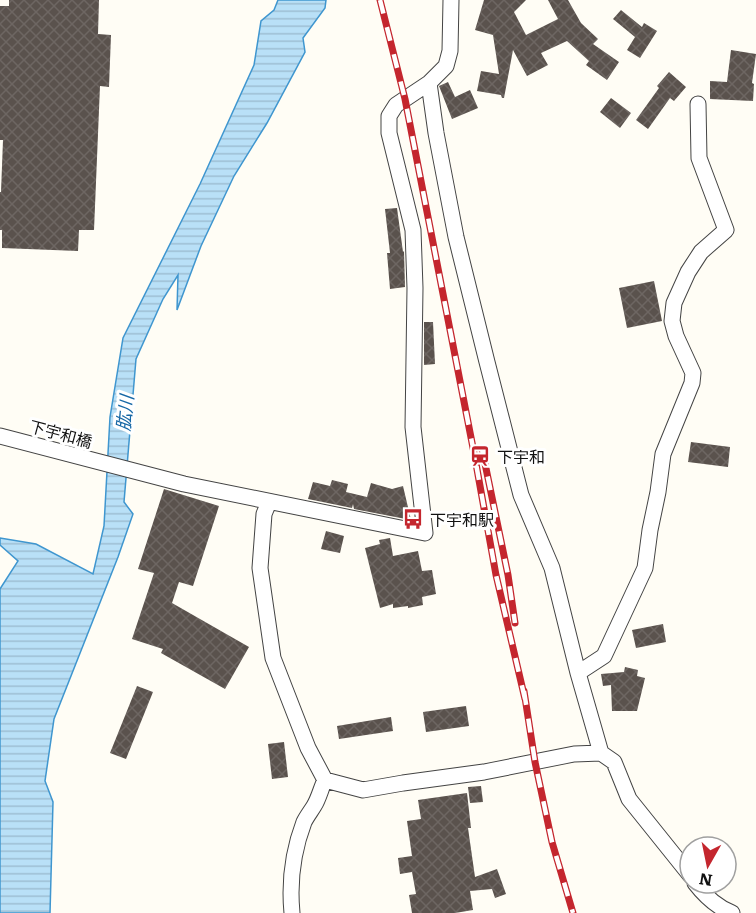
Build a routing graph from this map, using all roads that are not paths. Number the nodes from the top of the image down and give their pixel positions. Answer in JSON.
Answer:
{"nodes":[{"id":1,"x":451,"y":0,"type":"edge"},
{"id":2,"x":429,"y":83,"type":"junction"},
{"id":3,"x":698,"y":104,"type":"dead end"},
{"id":4,"x":0,"y":436,"type":"edge"},
{"id":5,"x":268,"y":502,"type":"junction"},
{"id":6,"x":578,"y":673,"type":"junction"},
{"id":7,"x":601,"y":753,"type":"junction"},
{"id":8,"x":325,"y":780,"type":"junction"},
{"id":9,"x":678,"y":860,"type":"edge"},
{"id":10,"x":706,"y":895,"type":"edge"},
{"id":11,"x":292,"y":913,"type":"edge"},
{"id":12,"x":732,"y":913,"type":"edge"}],
"edges":[{"from":1,"to":2,"type":"street"},
{"from":2,"to":5,"type":"street","name":"下宇和橋"},
{"from":2,"to":6,"type":"street"},
{"from":3,"to":6,"type":"street"},
{"from":4,"to":5,"type":"street","name":"下宇和橋"},
{"from":5,"to":8,"type":"street"},
{"from":6,"to":7,"type":"street"},
{"from":7,"to":8,"type":"street"},
{"from":7,"to":9,"type":"street"},
{"from":8,"to":11,"type":"street"},
{"from":10,"to":12,"type":"street"}]}
